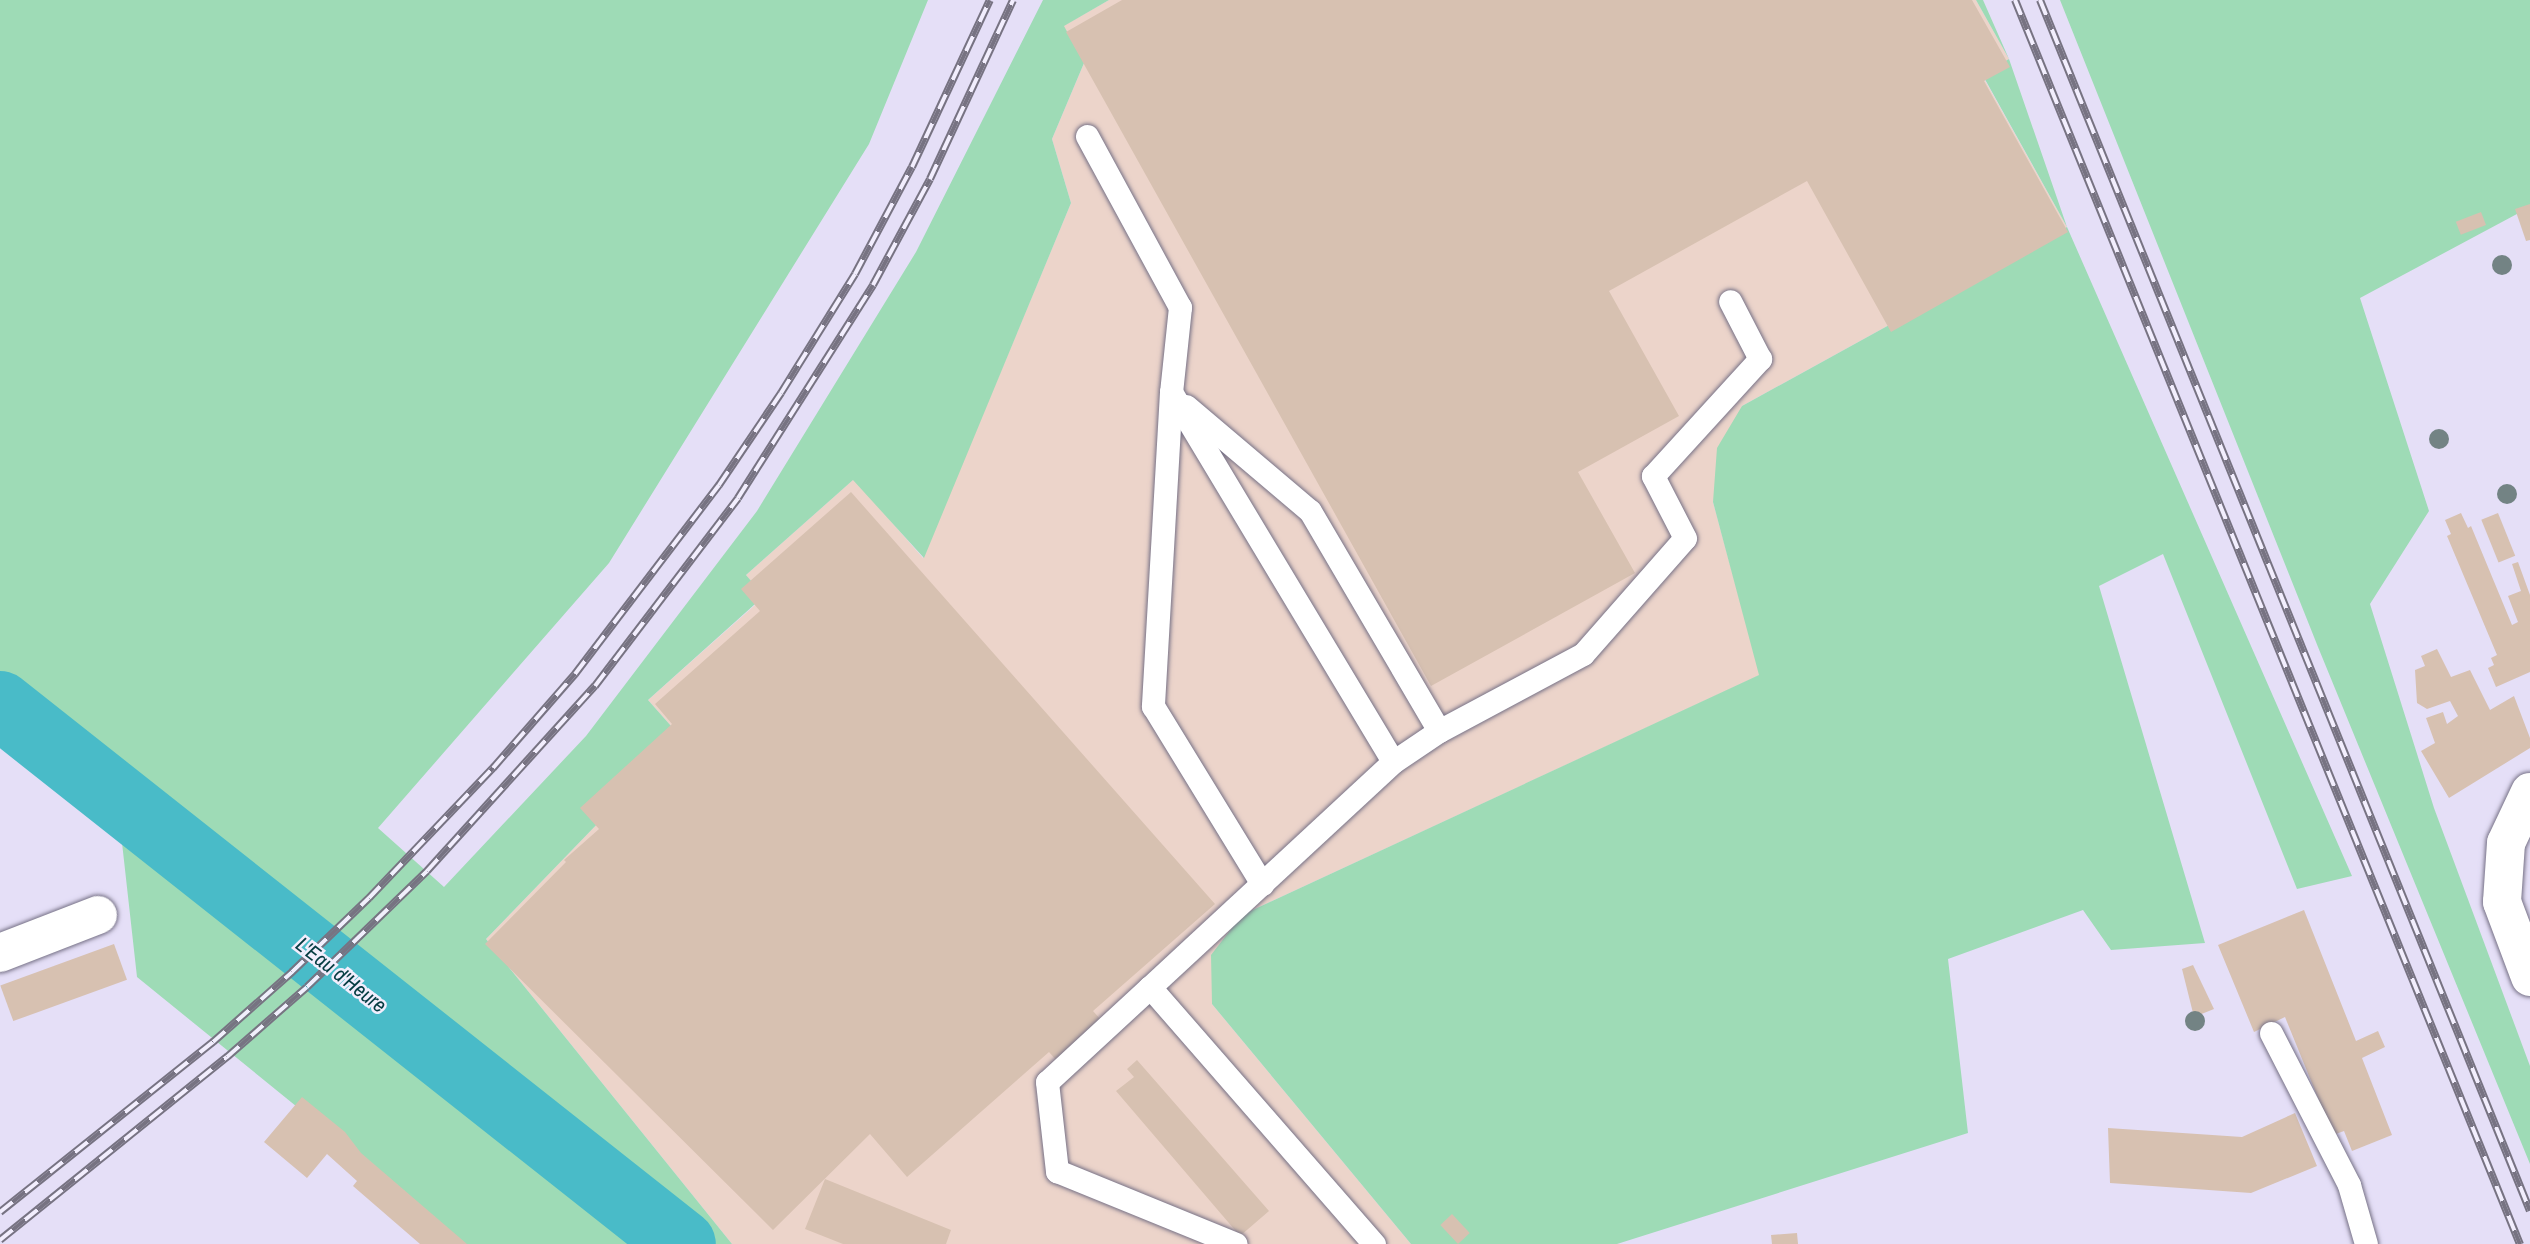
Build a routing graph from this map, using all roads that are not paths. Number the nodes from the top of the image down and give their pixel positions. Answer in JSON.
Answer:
{"nodes":[{"id":1,"x":1087,"y":136,"type":"dead end"},
{"id":2,"x":1730,"y":302,"type":"dead end"},
{"id":3,"x":1171,"y":392,"type":"junction"},
{"id":4,"x":1439,"y":732,"type":"junction"},
{"id":5,"x":1393,"y":762,"type":"junction"},
{"id":6,"x":2530,"y":792,"type":"edge"},
{"id":7,"x":1262,"y":884,"type":"junction"},
{"id":8,"x":98,"y":915,"type":"dead end"},
{"id":9,"x":0,"y":953,"type":"edge"},
{"id":10,"x":2530,"y":977,"type":"edge"},
{"id":11,"x":1150,"y":987,"type":"junction"},
{"id":12,"x":2272,"y":1033,"type":"dead end"},
{"id":13,"x":1366,"y":1241,"type":"edge"},
{"id":14,"x":1236,"y":1244,"type":"edge"},
{"id":15,"x":2366,"y":1244,"type":"edge"}],
"edges":[{"from":1,"to":3,"type":"lane"},
{"from":2,"to":4,"type":"lane"},
{"from":3,"to":4,"type":"lane"},
{"from":3,"to":5,"type":"lane"},
{"from":3,"to":7,"type":"lane"},
{"from":4,"to":5,"type":"lane"},
{"from":5,"to":7,"type":"lane"},
{"from":6,"to":10,"type":"street"},
{"from":7,"to":11,"type":"lane"},
{"from":8,"to":9,"type":"street"},
{"from":11,"to":13,"type":"lane"},
{"from":11,"to":14,"type":"lane"},
{"from":12,"to":15,"type":"lane"}]}
